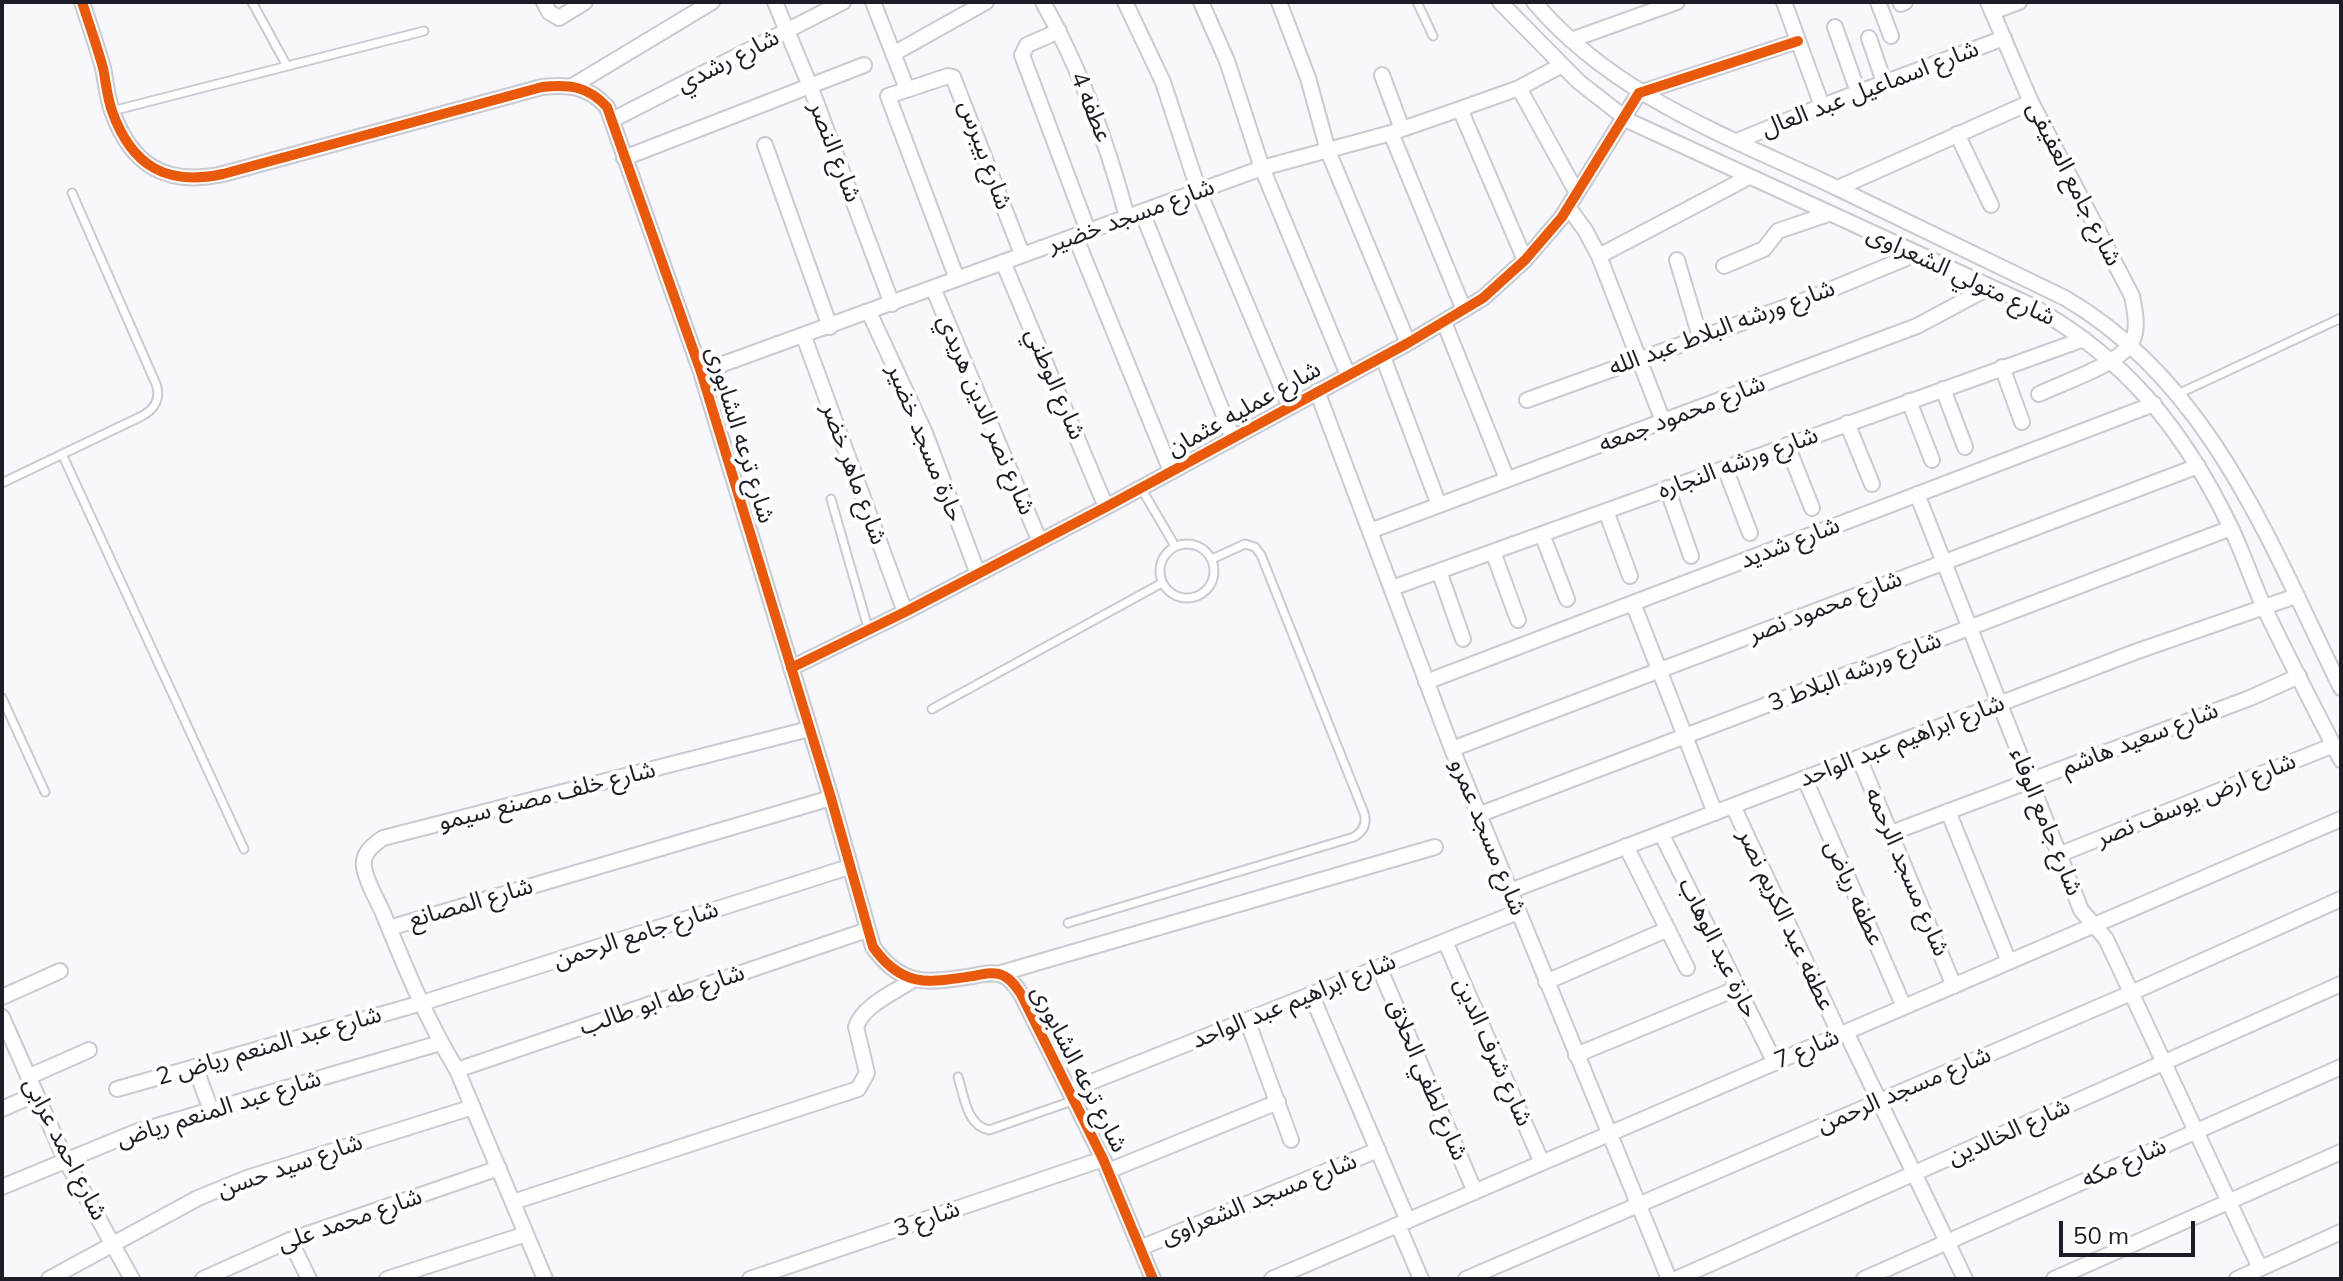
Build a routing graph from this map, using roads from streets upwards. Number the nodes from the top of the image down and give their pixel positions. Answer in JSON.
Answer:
{"nodes":[{"id":1,"x":82,"y":2,"type":"edge"},
{"id":2,"x":544,"y":2,"type":"edge"},
{"id":3,"x":585,"y":2,"type":"edge"},
{"id":4,"x":712,"y":2,"type":"edge"},
{"id":5,"x":775,"y":2,"type":"edge"},
{"id":6,"x":843,"y":2,"type":"edge"},
{"id":7,"x":873,"y":2,"type":"edge"},
{"id":8,"x":986,"y":2,"type":"edge"},
{"id":9,"x":1043,"y":2,"type":"edge"},
{"id":10,"x":1125,"y":2,"type":"edge"},
{"id":11,"x":1201,"y":2,"type":"edge"},
{"id":12,"x":1279,"y":2,"type":"edge"},
{"id":13,"x":1500,"y":2,"type":"edge"},
{"id":14,"x":1534,"y":2,"type":"edge"},
{"id":15,"x":1677,"y":2,"type":"edge"},
{"id":16,"x":1784,"y":2,"type":"edge"},
{"id":17,"x":1878,"y":2,"type":"edge"},
{"id":18,"x":2019,"y":2,"type":"edge"},
{"id":19,"x":1990,"y":7,"type":"edge"},
{"id":20,"x":1835,"y":27,"type":"dead end"},
{"id":21,"x":788,"y":31,"type":"junction"},
{"id":22,"x":1059,"y":31,"type":"junction"},
{"id":23,"x":1891,"y":36,"type":"dead end"},
{"id":24,"x":1869,"y":38,"type":"dead end"},
{"id":25,"x":2004,"y":38,"type":"junction"},
{"id":26,"x":1571,"y":40,"type":"junction"},
{"id":27,"x":1798,"y":41,"type":"junction"},
{"id":28,"x":893,"y":54,"type":"junction"},
{"id":29,"x":864,"y":65,"type":"dead end"},
{"id":30,"x":1562,"y":65,"type":"junction"},
{"id":31,"x":1382,"y":75,"type":"dead end"},
{"id":32,"x":1884,"y":82,"type":"junction"},
{"id":33,"x":574,"y":85,"type":"junction"},
{"id":34,"x":810,"y":86,"type":"junction"},
{"id":35,"x":1519,"y":88,"type":"junction"},
{"id":36,"x":907,"y":89,"type":"junction"},
{"id":37,"x":1858,"y":92,"type":"junction"},
{"id":38,"x":1639,"y":93,"type":"junction"},
{"id":39,"x":2031,"y":102,"type":"junction"},
{"id":40,"x":1822,"y":106,"type":"junction"},
{"id":41,"x":1460,"y":109,"type":"junction"},
{"id":42,"x":1624,"y":118,"type":"junction"},
{"id":43,"x":612,"y":120,"type":"junction"},
{"id":44,"x":1397,"y":131,"type":"junction"},
{"id":45,"x":1957,"y":134,"type":"junction"},
{"id":46,"x":1737,"y":141,"type":"junction"},
{"id":47,"x":765,"y":145,"type":"dead end"},
{"id":48,"x":1328,"y":151,"type":"junction"},
{"id":49,"x":624,"y":158,"type":"junction"},
{"id":50,"x":1262,"y":168,"type":"junction"},
{"id":51,"x":1749,"y":177,"type":"junction"},
{"id":52,"x":1838,"y":188,"type":"junction"},
{"id":53,"x":1199,"y":192,"type":"junction"},
{"id":54,"x":1577,"y":193,"type":"junction"},
{"id":55,"x":1991,"y":205,"type":"dead end"},
{"id":56,"x":1568,"y":207,"type":"junction"},
{"id":57,"x":1134,"y":214,"type":"junction"},
{"id":58,"x":1828,"y":214,"type":"junction"},
{"id":59,"x":1082,"y":233,"type":"junction"},
{"id":60,"x":1022,"y":254,"type":"junction"},
{"id":61,"x":1916,"y":254,"type":"junction"},
{"id":62,"x":1599,"y":256,"type":"junction"},
{"id":63,"x":1525,"y":260,"type":"junction"},
{"id":64,"x":1677,"y":260,"type":"dead end"},
{"id":65,"x":1003,"y":262,"type":"junction"},
{"id":66,"x":1724,"y":266,"type":"dead end"},
{"id":67,"x":957,"y":279,"type":"junction"},
{"id":68,"x":1990,"y":287,"type":"junction"},
{"id":69,"x":933,"y":288,"type":"junction"},
{"id":70,"x":892,"y":304,"type":"junction"},
{"id":71,"x":1464,"y":310,"type":"junction"},
{"id":72,"x":869,"y":312,"type":"junction"},
{"id":73,"x":1444,"y":322,"type":"junction"},
{"id":74,"x":830,"y":327,"type":"junction"},
{"id":75,"x":804,"y":337,"type":"junction"},
{"id":76,"x":1700,"y":337,"type":"junction"},
{"id":77,"x":2084,"y":339,"type":"junction"},
{"id":78,"x":1408,"y":343,"type":"junction"},
{"id":79,"x":2130,"y":345,"type":"junction"},
{"id":80,"x":1383,"y":357,"type":"junction"},
{"id":81,"x":1639,"y":359,"type":"junction"},
{"id":82,"x":2111,"y":360,"type":"junction"},
{"id":83,"x":2002,"y":367,"type":"junction"},
{"id":84,"x":701,"y":372,"type":"junction"},
{"id":85,"x":1348,"y":375,"type":"junction"},
{"id":86,"x":1943,"y":389,"type":"junction"},
{"id":87,"x":1317,"y":391,"type":"junction"},
{"id":88,"x":2039,"y":394,"type":"dead end"},
{"id":89,"x":1527,"y":400,"type":"dead end"},
{"id":90,"x":1909,"y":401,"type":"junction"},
{"id":91,"x":2154,"y":404,"type":"junction"},
{"id":92,"x":1290,"y":407,"type":"junction"},
{"id":93,"x":1663,"y":421,"type":"junction"},
{"id":94,"x":2022,"y":422,"type":"dead end"},
{"id":95,"x":1847,"y":423,"type":"junction"},
{"id":96,"x":1233,"y":438,"type":"junction"},
{"id":97,"x":1787,"y":445,"type":"junction"},
{"id":98,"x":1965,"y":447,"type":"dead end"},
{"id":99,"x":1932,"y":460,"type":"dead end"},
{"id":100,"x":2198,"y":466,"type":"junction"},
{"id":101,"x":1725,"y":468,"type":"junction"},
{"id":102,"x":1171,"y":471,"type":"junction"},
{"id":103,"x":1507,"y":479,"type":"junction"},
{"id":104,"x":1872,"y":484,"type":"dead end"},
{"id":105,"x":1667,"y":488,"type":"junction"},
{"id":106,"x":1917,"y":494,"type":"junction"},
{"id":107,"x":1439,"y":505,"type":"junction"},
{"id":108,"x":1106,"y":507,"type":"junction"},
{"id":109,"x":1812,"y":508,"type":"dead end"},
{"id":110,"x":1606,"y":511,"type":"junction"},
{"id":111,"x":2231,"y":528,"type":"junction"},
{"id":112,"x":1370,"y":531,"type":"junction"},
{"id":113,"x":1750,"y":533,"type":"dead end"},
{"id":114,"x":1542,"y":534,"type":"junction"},
{"id":115,"x":1040,"y":542,"type":"junction"},
{"id":116,"x":1493,"y":552,"type":"junction"},
{"id":117,"x":1691,"y":556,"type":"dead end"},
{"id":118,"x":1944,"y":562,"type":"junction"},
{"id":119,"x":1439,"y":571,"type":"junction"},
{"id":120,"x":978,"y":574,"type":"junction"},
{"id":121,"x":1630,"y":576,"type":"dead end"},
{"id":122,"x":1392,"y":588,"type":"junction"},
{"id":123,"x":2296,"y":596,"type":"junction"},
{"id":124,"x":1567,"y":599,"type":"dead end"},
{"id":125,"x":1633,"y":603,"type":"junction"},
{"id":126,"x":2264,"y":607,"type":"junction"},
{"id":127,"x":905,"y":612,"type":"junction"},
{"id":128,"x":1518,"y":620,"type":"dead end"},
{"id":129,"x":1969,"y":628,"type":"junction"},
{"id":130,"x":1463,"y":639,"type":"dead end"},
{"id":131,"x":791,"y":668,"type":"junction"},
{"id":132,"x":1659,"y":671,"type":"junction"},
{"id":133,"x":2299,"y":676,"type":"junction"},
{"id":134,"x":1426,"y":682,"type":"junction"},
{"id":135,"x":2341,"y":688,"type":"edge"},
{"id":136,"x":1999,"y":704,"type":"junction"},
{"id":137,"x":809,"y":729,"type":"junction"},
{"id":138,"x":1685,"y":736,"type":"junction"},
{"id":139,"x":2334,"y":745,"type":"junction"},
{"id":140,"x":1452,"y":749,"type":"junction"},
{"id":141,"x":1859,"y":758,"type":"junction"},
{"id":142,"x":2341,"y":760,"type":"edge"},
{"id":143,"x":1805,"y":779,"type":"junction"},
{"id":144,"x":2029,"y":781,"type":"junction"},
{"id":145,"x":831,"y":798,"type":"junction"},
{"id":146,"x":1733,"y":806,"type":"junction"},
{"id":147,"x":1948,"y":811,"type":"junction"},
{"id":148,"x":1715,"y":813,"type":"junction"},
{"id":149,"x":1478,"y":815,"type":"junction"},
{"id":150,"x":2341,"y":819,"type":"edge"},
{"id":151,"x":1661,"y":833,"type":"junction"},
{"id":152,"x":1891,"y":833,"type":"junction"},
{"id":153,"x":1626,"y":846,"type":"junction"},
{"id":154,"x":1435,"y":847,"type":"dead end"},
{"id":155,"x":2058,"y":855,"type":"junction"},
{"id":156,"x":849,"y":867,"type":"junction"},
{"id":157,"x":1510,"y":891,"type":"junction"},
{"id":158,"x":2341,"y":899,"type":"edge"},
{"id":159,"x":1518,"y":912,"type":"junction"},
{"id":160,"x":2096,"y":925,"type":"junction"},
{"id":161,"x":389,"y":928,"type":"junction"},
{"id":162,"x":1668,"y":929,"type":"junction"},
{"id":163,"x":867,"y":930,"type":"junction"},
{"id":164,"x":1445,"y":941,"type":"junction"},
{"id":165,"x":2009,"y":962,"type":"junction"},
{"id":166,"x":1379,"y":967,"type":"junction"},
{"id":167,"x":1687,"y":968,"type":"dead end"},
{"id":168,"x":60,"y":971,"type":"dead end"},
{"id":169,"x":998,"y":974,"type":"junction"},
{"id":170,"x":913,"y":980,"type":"junction"},
{"id":171,"x":1546,"y":982,"type":"junction"},
{"id":172,"x":2341,"y":984,"type":"edge"},
{"id":173,"x":1954,"y":986,"type":"junction"},
{"id":174,"x":1738,"y":988,"type":"junction"},
{"id":175,"x":2131,"y":993,"type":"junction"},
{"id":176,"x":1311,"y":994,"type":"junction"},
{"id":177,"x":2,"y":997,"type":"edge"},
{"id":178,"x":422,"y":1003,"type":"junction"},
{"id":179,"x":1904,"y":1007,"type":"junction"},
{"id":180,"x":2,"y":1017,"type":"edge"},
{"id":181,"x":1247,"y":1020,"type":"junction"},
{"id":182,"x":5,"y":1033,"type":"edge"},
{"id":183,"x":1843,"y":1034,"type":"junction"},
{"id":184,"x":440,"y":1043,"type":"junction"},
{"id":185,"x":89,"y":1050,"type":"dead end"},
{"id":186,"x":1576,"y":1055,"type":"junction"},
{"id":187,"x":1775,"y":1063,"type":"junction"},
{"id":188,"x":2164,"y":1064,"type":"junction"},
{"id":189,"x":195,"y":1067,"type":"junction"},
{"id":190,"x":2341,"y":1067,"type":"edge"},
{"id":191,"x":457,"y":1070,"type":"junction"},
{"id":192,"x":28,"y":1077,"type":"junction"},
{"id":193,"x":117,"y":1089,"type":"dead end"},
{"id":194,"x":36,"y":1094,"type":"junction"},
{"id":195,"x":1073,"y":1095,"type":"junction"},
{"id":196,"x":1879,"y":1101,"type":"junction"},
{"id":197,"x":1278,"y":1102,"type":"junction"},
{"id":198,"x":473,"y":1107,"type":"junction"},
{"id":199,"x":2,"y":1109,"type":"edge"},
{"id":200,"x":211,"y":1110,"type":"junction"},
{"id":201,"x":2196,"y":1131,"type":"junction"},
{"id":202,"x":1609,"y":1134,"type":"junction"},
{"id":203,"x":1291,"y":1140,"type":"dead end"},
{"id":204,"x":1378,"y":1150,"type":"junction"},
{"id":205,"x":2341,"y":1152,"type":"edge"},
{"id":206,"x":65,"y":1159,"type":"junction"},
{"id":207,"x":1542,"y":1163,"type":"junction"},
{"id":208,"x":1106,"y":1165,"type":"junction"},
{"id":209,"x":499,"y":1168,"type":"junction"},
{"id":210,"x":1914,"y":1174,"type":"junction"},
{"id":211,"x":2,"y":1187,"type":"edge"},
{"id":212,"x":1475,"y":1192,"type":"junction"},
{"id":213,"x":513,"y":1202,"type":"junction"},
{"id":214,"x":2229,"y":1202,"type":"junction"},
{"id":215,"x":1638,"y":1205,"type":"junction"},
{"id":216,"x":1403,"y":1223,"type":"junction"},
{"id":217,"x":2341,"y":1232,"type":"edge"},
{"id":218,"x":526,"y":1234,"type":"junction"},
{"id":219,"x":290,"y":1240,"type":"junction"},
{"id":220,"x":114,"y":1242,"type":"junction"},
{"id":221,"x":1947,"y":1242,"type":"junction"},
{"id":222,"x":1140,"y":1248,"type":"junction"},
{"id":223,"x":2260,"y":1268,"type":"junction"},
{"id":224,"x":49,"y":1279,"type":"edge"},
{"id":225,"x":132,"y":1279,"type":"edge"},
{"id":226,"x":203,"y":1279,"type":"edge"},
{"id":227,"x":309,"y":1279,"type":"edge"},
{"id":228,"x":387,"y":1279,"type":"edge"},
{"id":229,"x":545,"y":1279,"type":"edge"},
{"id":230,"x":750,"y":1279,"type":"edge"},
{"id":231,"x":1153,"y":1279,"type":"edge"},
{"id":232,"x":1272,"y":1279,"type":"edge"},
{"id":233,"x":1421,"y":1279,"type":"edge"},
{"id":234,"x":1466,"y":1279,"type":"edge"},
{"id":235,"x":1669,"y":1279,"type":"edge"},
{"id":236,"x":1676,"y":1279,"type":"edge"},
{"id":237,"x":1864,"y":1279,"type":"edge"},
{"id":238,"x":1965,"y":1279,"type":"edge"},
{"id":239,"x":2054,"y":1279,"type":"edge"},
{"id":240,"x":2237,"y":1279,"type":"edge"}],
"edges":[{"from":1,"to":33,"type":"street"},
{"from":2,"to":3,"type":"street"},
{"from":4,"to":33,"type":"street"},
{"from":5,"to":21,"type":"street","name":"شارع النصر"},
{"from":6,"to":21,"type":"street","name":"شارع رشدي"},
{"from":7,"to":28,"type":"street"},
{"from":8,"to":28,"type":"street"},
{"from":9,"to":22,"type":"street","name":"عطفه 4"},
{"from":10,"to":53,"type":"street"},
{"from":11,"to":50,"type":"street"},
{"from":12,"to":48,"type":"street"},
{"from":13,"to":30,"type":"street","name":"شارع متولي الشعراوى"},
{"from":14,"to":26,"type":"street","name":"شارع متولي الشعراوى"},
{"from":15,"to":26,"type":"street"},
{"from":16,"to":27,"type":"street"},
{"from":17,"to":23,"type":"street"},
{"from":18,"to":19,"type":"street"},
{"from":19,"to":25,"type":"street","name":"شارع جامع العفيفى"},
{"from":20,"to":37,"type":"street"},
{"from":21,"to":34,"type":"street","name":"شارع النصر"},
{"from":21,"to":43,"type":"street","name":"شارع رشدي"},
{"from":22,"to":57,"type":"street","name":"عطفه 4"},
{"from":22,"to":59,"type":"street"},
{"from":24,"to":32,"type":"street"},
{"from":25,"to":32,"type":"street","name":"شارع اسماعيل عبد العال"},
{"from":25,"to":39,"type":"street","name":"شارع جامع العفيفى"},
{"from":26,"to":38,"type":"street","name":"شارع متولي الشعراوى"},
{"from":27,"to":38,"type":"street"},
{"from":27,"to":40,"type":"street"},
{"from":28,"to":36,"type":"street"},
{"from":29,"to":34,"type":"street"},
{"from":30,"to":35,"type":"street","name":"شارع مسجد خضير"},
{"from":30,"to":42,"type":"street","name":"شارع متولي الشعراوى"},
{"from":31,"to":44,"type":"street"},
{"from":32,"to":37,"type":"street","name":"شارع اسماعيل عبد العال"},
{"from":33,"to":43,"type":"street","name":"شارع ترعه الشابورى"},
{"from":34,"to":49,"type":"street"},
{"from":34,"to":70,"type":"street","name":"شارع النصر"},
{"from":35,"to":41,"type":"street","name":"شارع مسجد خضير"},
{"from":35,"to":54,"type":"street"},
{"from":36,"to":60,"type":"street","name":"شارع بيبرس"},
{"from":36,"to":67,"type":"street","name":"شارع بيبرس"},
{"from":37,"to":40,"type":"street","name":"شارع اسماعيل عبد العال"},
{"from":38,"to":42,"type":"street","name":"شارع عمليه عثمان"},
{"from":38,"to":46,"type":"street","name":"شارع متولي الشعراوى"},
{"from":39,"to":45,"type":"street"},
{"from":39,"to":79,"type":"street","name":"شارع جامع العفيفى"},
{"from":40,"to":46,"type":"street","name":"شارع اسماعيل عبد العال"},
{"from":41,"to":44,"type":"street","name":"شارع مسجد خضير"},
{"from":41,"to":63,"type":"street"},
{"from":42,"to":51,"type":"street","name":"شارع متولي الشعراوى"},
{"from":42,"to":54,"type":"street","name":"شارع عمليه عثمان"},
{"from":43,"to":49,"type":"street","name":"شارع ترعه الشابورى"},
{"from":44,"to":48,"type":"street","name":"شارع مسجد خضير"},
{"from":44,"to":71,"type":"street"},
{"from":45,"to":52,"type":"street"},
{"from":45,"to":55,"type":"street"},
{"from":46,"to":52,"type":"street","name":"شارع متولي الشعراوى"},
{"from":47,"to":74,"type":"street"},
{"from":48,"to":50,"type":"street","name":"شارع مسجد خضير"},
{"from":48,"to":78,"type":"street"},
{"from":49,"to":84,"type":"street","name":"شارع ترعه الشابورى"},
{"from":50,"to":53,"type":"street","name":"شارع مسجد خضير"},
{"from":50,"to":85,"type":"street"},
{"from":51,"to":58,"type":"street","name":"شارع متولي الشعراوى"},
{"from":51,"to":62,"type":"street"},
{"from":52,"to":79,"type":"street","name":"شارع متولي الشعراوى"},
{"from":53,"to":57,"type":"street","name":"شارع مسجد خضير"},
{"from":53,"to":92,"type":"street"},
{"from":54,"to":56,"type":"street","name":"شارع عمليه عثمان"},
{"from":56,"to":62,"type":"street"},
{"from":56,"to":63,"type":"street","name":"شارع عمليه عثمان"},
{"from":57,"to":59,"type":"street","name":"شارع مسجد خضير"},
{"from":57,"to":96,"type":"street","name":"عطفه 4"},
{"from":58,"to":61,"type":"street","name":"شارع متولي الشعراوى"},
{"from":58,"to":66,"type":"street"},
{"from":59,"to":60,"type":"street","name":"شارع مسجد خضير"},
{"from":59,"to":102,"type":"street"},
{"from":60,"to":65,"type":"street","name":"شارع مسجد خضير"},
{"from":61,"to":68,"type":"street","name":"شارع متولي الشعراوى"},
{"from":61,"to":76,"type":"street","name":"شارع ورشه البلاط عبد الله"},
{"from":62,"to":81,"type":"street"},
{"from":63,"to":71,"type":"street","name":"شارع عمليه عثمان"},
{"from":64,"to":76,"type":"street"},
{"from":65,"to":67,"type":"street","name":"شارع مسجد خضير"},
{"from":65,"to":108,"type":"street","name":"شارع الوطني"},
{"from":67,"to":69,"type":"street","name":"شارع مسجد خضير"},
{"from":68,"to":77,"type":"street","name":"شارع متولي الشعراوى"},
{"from":68,"to":93,"type":"street","name":"شارع محمود جمعه"},
{"from":69,"to":70,"type":"street","name":"شارع مسجد خضير"},
{"from":69,"to":115,"type":"street","name":"شارع نصر الدين هريدي"},
{"from":70,"to":72,"type":"street","name":"شارع مسجد خضير"},
{"from":71,"to":73,"type":"street","name":"شارع عمليه عثمان"},
{"from":72,"to":74,"type":"street","name":"شارع مسجد خضير"},
{"from":72,"to":120,"type":"street","name":"حارة مسجد خضير"},
{"from":73,"to":78,"type":"street","name":"شارع عمليه عثمان"},
{"from":73,"to":103,"type":"street"},
{"from":74,"to":75,"type":"street","name":"شارع مسجد خضير"},
{"from":75,"to":84,"type":"street","name":"شارع مسجد خضير"},
{"from":75,"to":127,"type":"street","name":"شارع ماهر خضر"},
{"from":76,"to":81,"type":"street","name":"شارع ورشه البلاط عبد الله"},
{"from":77,"to":82,"type":"street","name":"شارع متولي الشعراوى"},
{"from":77,"to":83,"type":"street","name":"شارع ورشه النجاره"},
{"from":78,"to":80,"type":"street","name":"شارع عمليه عثمان"},
{"from":79,"to":82,"type":"street"},
{"from":79,"to":123,"type":"street","name":"شارع متولي الشعراوى"},
{"from":80,"to":85,"type":"street","name":"شارع عمليه عثمان"},
{"from":80,"to":107,"type":"street"},
{"from":81,"to":89,"type":"street","name":"شارع ورشه البلاط عبد الله"},
{"from":81,"to":93,"type":"street"},
{"from":82,"to":88,"type":"street"},
{"from":82,"to":91,"type":"street","name":"شارع متولي الشعراوى"},
{"from":83,"to":86,"type":"street","name":"شارع ورشه النجاره"},
{"from":83,"to":94,"type":"street"},
{"from":84,"to":131,"type":"street","name":"شارع ترعه الشابورى"},
{"from":85,"to":87,"type":"street","name":"شارع عمليه عثمان"},
{"from":86,"to":90,"type":"street","name":"شارع ورشه النجاره"},
{"from":86,"to":98,"type":"street"},
{"from":87,"to":92,"type":"street","name":"شارع عمليه عثمان"},
{"from":87,"to":112,"type":"street","name":"شارع مسجد عمرو"},
{"from":90,"to":95,"type":"street","name":"شارع ورشه النجاره"},
{"from":90,"to":99,"type":"street"},
{"from":91,"to":100,"type":"street","name":"شارع متولي الشعراوى"},
{"from":91,"to":106,"type":"street","name":"شارع شديد"},
{"from":92,"to":96,"type":"street","name":"شارع عمليه عثمان"},
{"from":93,"to":103,"type":"street","name":"شارع محمود جمعه"},
{"from":95,"to":97,"type":"street","name":"شارع ورشه النجاره"},
{"from":95,"to":104,"type":"street"},
{"from":96,"to":102,"type":"street","name":"شارع عمليه عثمان"},
{"from":97,"to":101,"type":"street","name":"شارع ورشه النجاره"},
{"from":97,"to":109,"type":"street"},
{"from":100,"to":111,"type":"street","name":"شارع متولي الشعراوى"},
{"from":100,"to":118,"type":"street","name":"شارع محمود نصر"},
{"from":101,"to":105,"type":"street","name":"شارع ورشه النجاره"},
{"from":101,"to":113,"type":"street"},
{"from":102,"to":108,"type":"street","name":"شارع عمليه عثمان"},
{"from":103,"to":107,"type":"street","name":"شارع محمود جمعه"},
{"from":105,"to":110,"type":"street","name":"شارع ورشه النجاره"},
{"from":105,"to":117,"type":"street"},
{"from":106,"to":118,"type":"street","name":"شارع جامع الوفاء"},
{"from":106,"to":125,"type":"street","name":"شارع شديد"},
{"from":107,"to":112,"type":"street","name":"شارع محمود جمعه"},
{"from":108,"to":115,"type":"street","name":"شارع عمليه عثمان"},
{"from":110,"to":114,"type":"street","name":"شارع ورشه النجاره"},
{"from":110,"to":121,"type":"street"},
{"from":111,"to":126,"type":"street","name":"شارع متولي الشعراوى"},
{"from":111,"to":129,"type":"street","name":"شارع ورشه البلاط 3"},
{"from":112,"to":122,"type":"street","name":"شارع مسجد عمرو"},
{"from":114,"to":116,"type":"street","name":"شارع ورشه النجاره"},
{"from":114,"to":124,"type":"street"},
{"from":115,"to":120,"type":"street","name":"شارع عمليه عثمان"},
{"from":116,"to":119,"type":"street","name":"شارع ورشه النجاره"},
{"from":116,"to":128,"type":"street"},
{"from":118,"to":129,"type":"street","name":"شارع جامع الوفاء"},
{"from":118,"to":132,"type":"street","name":"شارع محمود نصر"},
{"from":119,"to":122,"type":"street","name":"شارع ورشه النجاره"},
{"from":119,"to":130,"type":"street"},
{"from":120,"to":127,"type":"street","name":"شارع عمليه عثمان"},
{"from":122,"to":134,"type":"street","name":"شارع مسجد عمرو"},
{"from":123,"to":126,"type":"street","name":"شارع ابراهيم عبد الواحد"},
{"from":123,"to":135,"type":"street","name":"شارع متولي الشعراوى"},
{"from":125,"to":132,"type":"street"},
{"from":125,"to":134,"type":"street","name":"شارع شديد"},
{"from":126,"to":133,"type":"street","name":"شارع متولي الشعراوى"},
{"from":126,"to":136,"type":"street","name":"شارع ابراهيم عبد الواحد"},
{"from":127,"to":131,"type":"street","name":"شارع عمليه عثمان"},
{"from":129,"to":136,"type":"street","name":"شارع جامع الوفاء"},
{"from":129,"to":138,"type":"street","name":"شارع ورشه البلاط 3"},
{"from":131,"to":137,"type":"street","name":"شارع ترعه الشابورى"},
{"from":132,"to":138,"type":"street"},
{"from":132,"to":140,"type":"street","name":"شارع محمود نصر"},
{"from":133,"to":139,"type":"street","name":"شارع متولي الشعراوى"},
{"from":133,"to":144,"type":"street","name":"شارع سعيد هاشم"},
{"from":134,"to":140,"type":"street","name":"شارع مسجد عمرو"},
{"from":136,"to":141,"type":"street","name":"شارع ابراهيم عبد الواحد"},
{"from":136,"to":144,"type":"street","name":"شارع جامع الوفاء"},
{"from":137,"to":145,"type":"street","name":"شارع ترعه الشابورى"},
{"from":137,"to":161,"type":"street","name":"شارع خلف مصنع سيمو"},
{"from":138,"to":148,"type":"street"},
{"from":138,"to":149,"type":"street","name":"شارع ورشه البلاط 3"},
{"from":139,"to":142,"type":"street","name":"شارع متولي الشعراوى"},
{"from":139,"to":155,"type":"street","name":"شارع ارض يوسف نصر"},
{"from":140,"to":149,"type":"street","name":"شارع مسجد عمرو"},
{"from":141,"to":143,"type":"street","name":"شارع ابراهيم عبد الواحد"},
{"from":141,"to":152,"type":"street","name":"شارع مسجد الرحمه"},
{"from":143,"to":146,"type":"street","name":"شارع ابراهيم عبد الواحد"},
{"from":143,"to":179,"type":"street","name":"عطفه رياض"},
{"from":144,"to":147,"type":"street","name":"شارع سعيد هاشم"},
{"from":144,"to":155,"type":"street","name":"شارع جامع الوفاء"},
{"from":145,"to":156,"type":"street","name":"شارع ترعه الشابورى"},
{"from":145,"to":161,"type":"street","name":"شارع المصانع"},
{"from":146,"to":148,"type":"street","name":"شارع ابراهيم عبد الواحد"},
{"from":146,"to":183,"type":"street","name":"عطفه عبد الكريم نصر"},
{"from":147,"to":152,"type":"street","name":"شارع سعيد هاشم"},
{"from":147,"to":165,"type":"street"},
{"from":148,"to":151,"type":"street","name":"شارع ابراهيم عبد الواحد"},
{"from":149,"to":157,"type":"street","name":"شارع مسجد عمرو"},
{"from":150,"to":160,"type":"street","name":"شارع 7"},
{"from":151,"to":153,"type":"street","name":"شارع ابراهيم عبد الواحد"},
{"from":151,"to":174,"type":"street","name":"حارة عبد الوهاب"},
{"from":152,"to":173,"type":"street","name":"شارع مسجد الرحمه"},
{"from":153,"to":157,"type":"street","name":"شارع ابراهيم عبد الواحد"},
{"from":153,"to":162,"type":"street"},
{"from":154,"to":169,"type":"street"},
{"from":155,"to":160,"type":"street","name":"شارع جامع الوفاء"},
{"from":156,"to":163,"type":"street","name":"شارع ترعه الشابورى"},
{"from":156,"to":178,"type":"street","name":"شارع جامع الرحمن"},
{"from":157,"to":159,"type":"street","name":"شارع مسجد عمرو"},
{"from":158,"to":175,"type":"street","name":"شارع مسجد الرحمن"},
{"from":159,"to":164,"type":"street","name":"شارع ابراهيم عبد الواحد"},
{"from":159,"to":171,"type":"street","name":"شارع مسجد عمرو"},
{"from":160,"to":165,"type":"street","name":"شارع 7"},
{"from":160,"to":175,"type":"street","name":"شارع جامع الوفاء"},
{"from":161,"to":178,"type":"street","name":"شارع المصانع"},
{"from":162,"to":167,"type":"street"},
{"from":162,"to":171,"type":"street"},
{"from":163,"to":170,"type":"street","name":"شارع ترعه الشابورى"},
{"from":163,"to":191,"type":"street","name":"شارع طه ابو طالب"},
{"from":164,"to":166,"type":"street","name":"شارع ابراهيم عبد الواحد"},
{"from":164,"to":207,"type":"street","name":"شارع شرف الدين"},
{"from":165,"to":173,"type":"street","name":"شارع 7"},
{"from":166,"to":176,"type":"street","name":"شارع ابراهيم عبد الواحد"},
{"from":166,"to":212,"type":"street","name":"شارع لطفي الحلاق"},
{"from":168,"to":177,"type":"street"},
{"from":169,"to":170,"type":"street","name":"شارع ترعه الشابورى"},
{"from":169,"to":195,"type":"street","name":"شارع ترعه الشابورى"},
{"from":170,"to":213,"type":"street"},
{"from":171,"to":186,"type":"street","name":"شارع مسجد عمرو"},
{"from":172,"to":188,"type":"street","name":"شارع الخالدين"},
{"from":173,"to":179,"type":"street","name":"شارع 7"},
{"from":174,"to":186,"type":"street"},
{"from":174,"to":187,"type":"street","name":"حارة عبد الوهاب"},
{"from":175,"to":188,"type":"street","name":"شارع جامع الوفاء"},
{"from":175,"to":196,"type":"street","name":"شارع مسجد الرحمن"},
{"from":176,"to":181,"type":"street","name":"شارع ابراهيم عبد الواحد"},
{"from":176,"to":204,"type":"street"},
{"from":178,"to":184,"type":"street","name":"شارع المصانع"},
{"from":178,"to":189,"type":"street","name":"شارع عبد المنعم رياض 2"},
{"from":179,"to":183,"type":"street","name":"شارع 7"},
{"from":180,"to":182,"type":"street","name":"شارع احمد عرابى"},
{"from":181,"to":195,"type":"street","name":"شارع ابراهيم عبد الواحد"},
{"from":181,"to":197,"type":"street"},
{"from":182,"to":192,"type":"street","name":"شارع احمد عرابى"},
{"from":183,"to":187,"type":"street","name":"شارع 7"},
{"from":183,"to":196,"type":"street","name":"عطفه عبد الكريم نصر"},
{"from":184,"to":191,"type":"street","name":"شارع المصانع"},
{"from":184,"to":200,"type":"street","name":"شارع عبد المنعم رياض"},
{"from":185,"to":192,"type":"street"},
{"from":186,"to":202,"type":"street","name":"شارع مسجد عمرو"},
{"from":187,"to":202,"type":"street","name":"شارع 7"},
{"from":188,"to":201,"type":"street","name":"شارع جامع الوفاء"},
{"from":188,"to":210,"type":"street","name":"شارع الخالدين"},
{"from":189,"to":193,"type":"street","name":"شارع عبد المنعم رياض 2"},
{"from":189,"to":200,"type":"street"},
{"from":190,"to":201,"type":"street","name":"شارع مكه"},
{"from":191,"to":198,"type":"street","name":"شارع المصانع"},
{"from":192,"to":194,"type":"street","name":"شارع احمد عرابى"},
{"from":194,"to":199,"type":"street"},
{"from":194,"to":206,"type":"street","name":"شارع احمد عرابى"},
{"from":195,"to":208,"type":"street","name":"شارع ترعه الشابورى"},
{"from":196,"to":210,"type":"street","name":"عطفه عبد الكريم نصر"},
{"from":196,"to":215,"type":"street","name":"شارع مسجد الرحمن"},
{"from":197,"to":203,"type":"street"},
{"from":197,"to":208,"type":"street","name":"شارع 3"},
{"from":198,"to":209,"type":"street","name":"شارع المصانع"},
{"from":198,"to":220,"type":"street","name":"شارع سيد حسن"},
{"from":200,"to":206,"type":"street","name":"شارع عبد المنعم رياض"},
{"from":201,"to":214,"type":"street","name":"شارع جامع الوفاء"},
{"from":201,"to":221,"type":"street","name":"شارع مكه"},
{"from":202,"to":207,"type":"street","name":"شارع 7"},
{"from":202,"to":215,"type":"street","name":"شارع مسجد عمرو"},
{"from":204,"to":216,"type":"street"},
{"from":204,"to":222,"type":"street","name":"شارع مسجد الشعراوى"},
{"from":205,"to":214,"type":"street"},
{"from":206,"to":211,"type":"street","name":"شارع عبد المنعم رياض"},
{"from":206,"to":220,"type":"street","name":"شارع احمد عرابى"},
{"from":207,"to":212,"type":"street","name":"شارع 7"},
{"from":208,"to":222,"type":"street","name":"شارع ترعه الشابورى"},
{"from":208,"to":230,"type":"street","name":"شارع 3"},
{"from":209,"to":213,"type":"street","name":"شارع المصانع"},
{"from":209,"to":219,"type":"street","name":"شارع محمد على"},
{"from":210,"to":221,"type":"street","name":"عطفه عبد الكريم نصر"},
{"from":210,"to":236,"type":"street","name":"شارع الخالدين"},
{"from":212,"to":216,"type":"street","name":"شارع 7"},
{"from":213,"to":218,"type":"street","name":"شارع المصانع"},
{"from":214,"to":223,"type":"street","name":"شارع جامع الوفاء"},
{"from":214,"to":239,"type":"street"},
{"from":215,"to":234,"type":"street","name":"شارع مسجد الرحمن"},
{"from":215,"to":235,"type":"street","name":"شارع مسجد عمرو"},
{"from":216,"to":232,"type":"street","name":"شارع 7"},
{"from":216,"to":233,"type":"street"},
{"from":217,"to":223,"type":"street"},
{"from":218,"to":228,"type":"street"},
{"from":218,"to":229,"type":"street","name":"شارع المصانع"},
{"from":219,"to":226,"type":"street","name":"شارع محمد على"},
{"from":219,"to":227,"type":"street"},
{"from":220,"to":224,"type":"street","name":"شارع سيد حسن"},
{"from":220,"to":225,"type":"street","name":"شارع احمد عرابى"},
{"from":221,"to":237,"type":"street","name":"شارع مكه"},
{"from":221,"to":238,"type":"street","name":"عطفه عبد الكريم نصر"},
{"from":222,"to":231,"type":"street","name":"شارع ترعه الشابورى"},
{"from":223,"to":240,"type":"street"}]}
